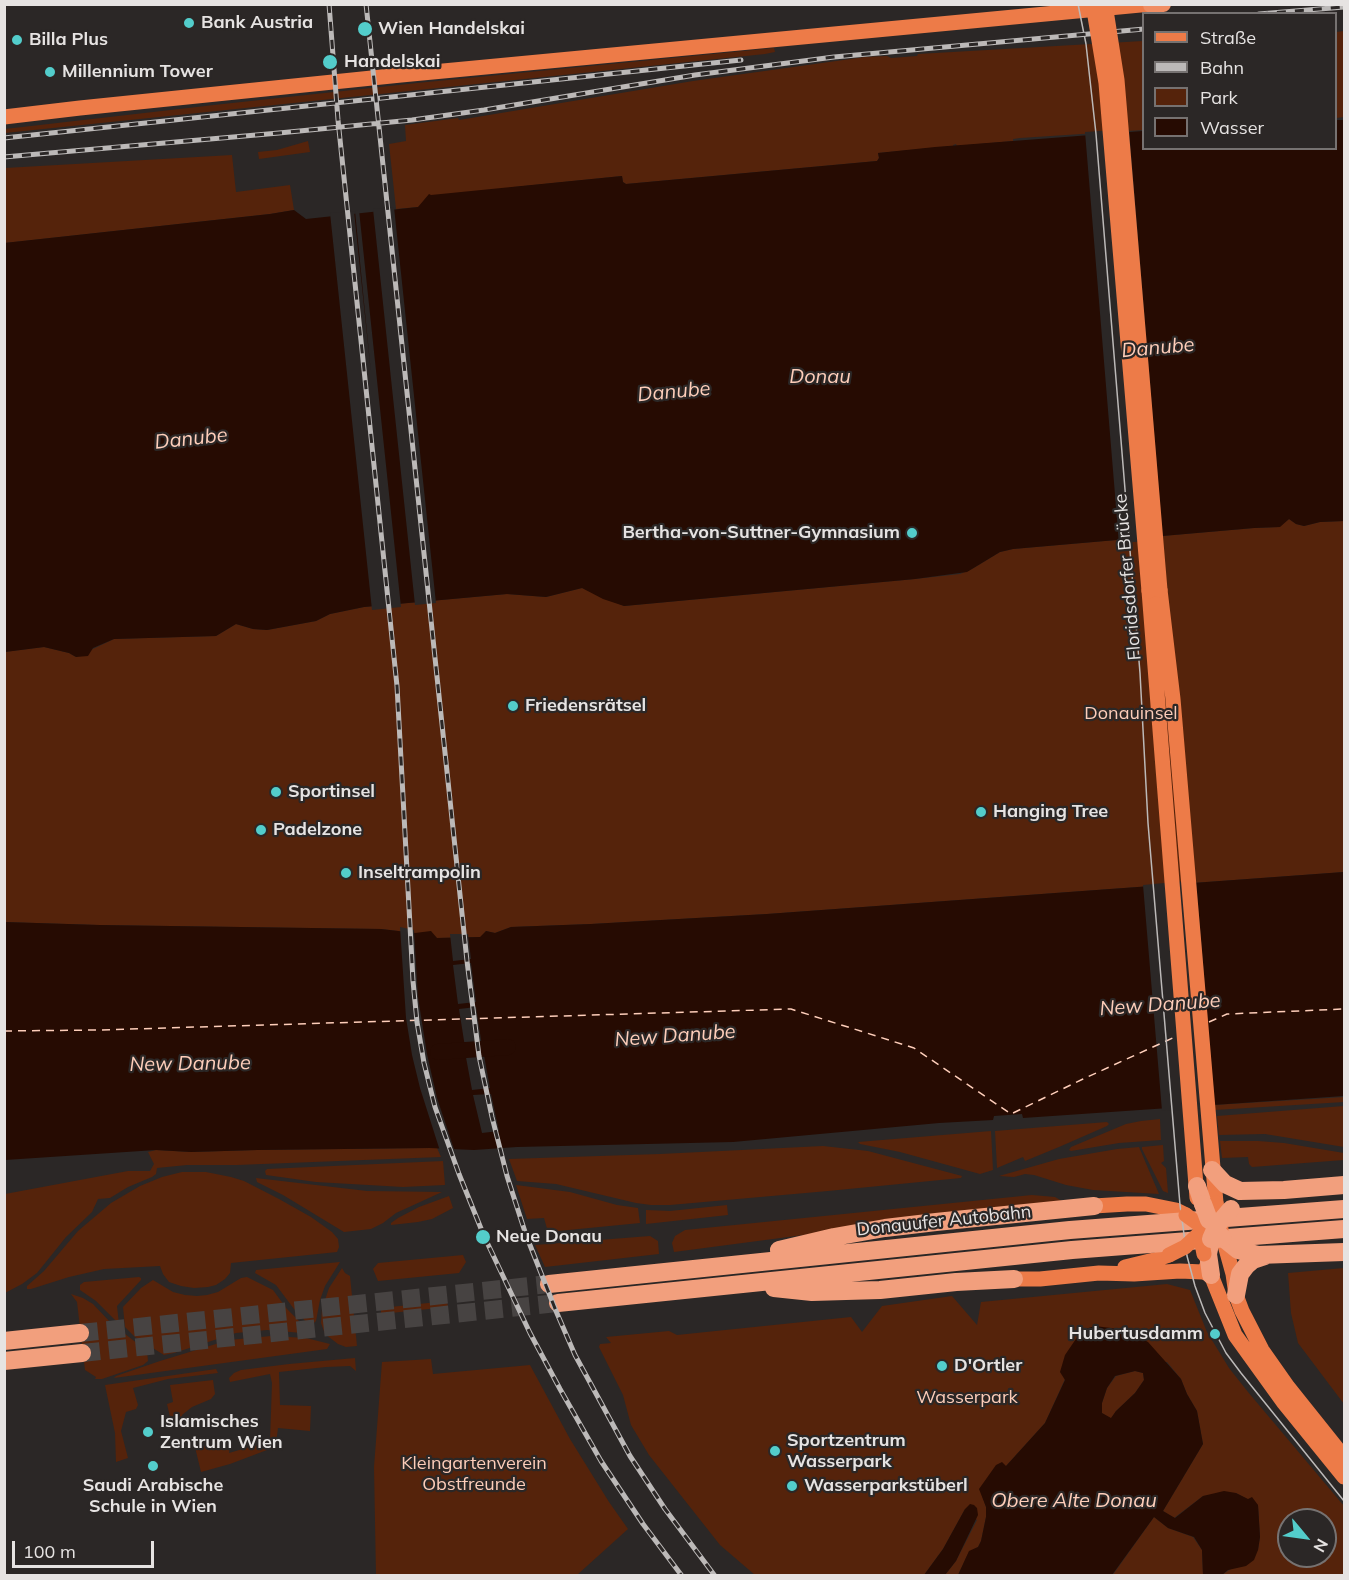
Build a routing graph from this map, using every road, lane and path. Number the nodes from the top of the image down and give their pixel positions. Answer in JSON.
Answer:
{"nodes":[{"id":1,"x":1094,"y":4,"type":"edge"},
{"id":2,"x":1105,"y":4,"type":"edge"},
{"id":3,"x":1148,"y":5,"type":"edge"},
{"id":4,"x":4,"y":117,"type":"edge"},
{"id":5,"x":1155,"y":590,"type":"junction"},
{"id":6,"x":1177,"y":842,"type":"junction"},
{"id":7,"x":1212,"y":1170,"type":"junction"},
{"id":8,"x":1344,"y":1185,"type":"edge"},
{"id":9,"x":1284,"y":1190,"type":"junction"},
{"id":10,"x":1094,"y":1206,"type":"joint"},
{"id":11,"x":1173,"y":1208,"type":"junction"},
{"id":12,"x":1344,"y":1209,"type":"edge"},
{"id":13,"x":1212,"y":1225,"type":"junction"},
{"id":14,"x":1344,"y":1229,"type":"edge"},
{"id":15,"x":1344,"y":1252,"type":"edge"},
{"id":16,"x":1265,"y":1256,"type":"junction"},
{"id":17,"x":714,"y":1267,"type":"junction"},
{"id":18,"x":1099,"y":1273,"type":"junction"},
{"id":19,"x":1211,"y":1275,"type":"junction"},
{"id":20,"x":1014,"y":1279,"type":"joint"},
{"id":21,"x":549,"y":1284,"type":"tunnel mouth"},
{"id":22,"x":740,"y":1284,"type":"junction"},
{"id":23,"x":1236,"y":1295,"type":"junction"},
{"id":24,"x":558,"y":1303,"type":"tunnel mouth"},
{"id":25,"x":80,"y":1333,"type":"tunnel mouth"},
{"id":26,"x":8,"y":1340,"type":"edge"},
{"id":27,"x":82,"y":1353,"type":"tunnel mouth"},
{"id":28,"x":4,"y":1361,"type":"edge"},
{"id":29,"x":1344,"y":1457,"type":"edge"},
{"id":30,"x":1344,"y":1477,"type":"edge"}],
"edges":[{"from":1,"to":5,"type":"main road","name":"Floridsdorfer Brücke","bridge":true},
{"from":2,"to":5,"type":"main road","name":"Floridsdorfer Brücke","bridge":true},
{"from":3,"to":4,"type":"main road"},
{"from":5,"to":6,"type":"main road","name":"Floridsdorfer Brücke"},
{"from":6,"to":7,"type":"main road","name":"Floridsdorfer Brücke"},
{"from":6,"to":13,"type":"main road","name":"Floridsdorfer Brücke"},
{"from":7,"to":9,"type":"highway"},
{"from":7,"to":13,"type":"main road","name":"Floridsdorfer Brücke"},
{"from":8,"to":9,"type":"highway"},
{"from":9,"to":13,"type":"highway"},
{"from":10,"to":11,"type":"main road"},
{"from":10,"to":17,"type":"highway"},
{"from":11,"to":13,"type":"main road"},
{"from":11,"to":13,"type":"main road","bridge":true},
{"from":12,"to":17,"type":"highway","name":"Donauufer Autobahn"},
{"from":13,"to":16,"type":"highway"},
{"from":13,"to":18,"type":"main road","bridge":true},
{"from":13,"to":19,"type":"highway"},
{"from":13,"to":23,"type":"main road"},
{"from":14,"to":22,"type":"highway"},
{"from":15,"to":16,"type":"highway"},
{"from":16,"to":23,"type":"highway"},
{"from":17,"to":21,"type":"highway","name":"Donauufer Autobahn"},
{"from":18,"to":19,"type":"main road"},
{"from":18,"to":20,"type":"main road"},
{"from":19,"to":30,"type":"main road"},
{"from":20,"to":22,"type":"highway"},
{"from":22,"to":24,"type":"highway"},
{"from":23,"to":29,"type":"main road"},
{"from":25,"to":26,"type":"highway"},
{"from":27,"to":28,"type":"highway"}]}
